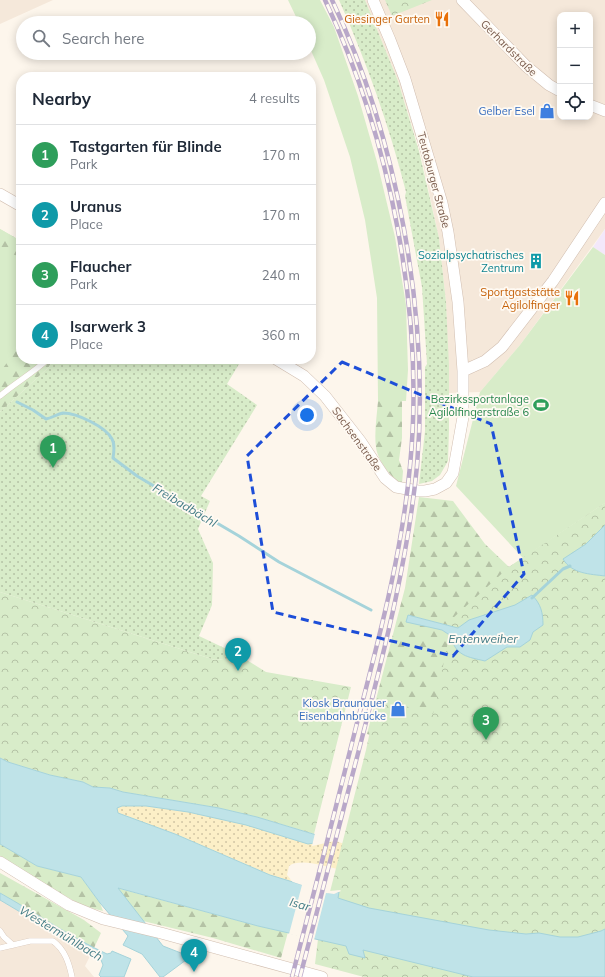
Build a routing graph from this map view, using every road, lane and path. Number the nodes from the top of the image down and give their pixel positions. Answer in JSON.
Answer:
{"nodes":[{"id":1,"x":374,"y":0,"type":"edge"},
{"id":2,"x":462,"y":0,"type":"edge"},
{"id":3,"x":557,"y":89,"type":"edge"},
{"id":4,"x":593,"y":106,"type":"edge"},
{"id":5,"x":605,"y":111,"type":"edge"},
{"id":6,"x":0,"y":194,"type":"edge"},
{"id":7,"x":16,"y":203,"type":"edge"},
{"id":8,"x":605,"y":204,"type":"edge"},
{"id":9,"x":43,"y":364,"type":"edge"},
{"id":10,"x":284,"y":364,"type":"edge"},
{"id":11,"x":463,"y":371,"type":"junction"},
{"id":12,"x":0,"y":396,"type":"edge"},
{"id":13,"x":446,"y":483,"type":"joint"},
{"id":14,"x":0,"y":862,"type":"edge"},
{"id":15,"x":0,"y":931,"type":"edge"},
{"id":16,"x":13,"y":945,"type":"junction"},
{"id":17,"x":0,"y":948,"type":"edge"},
{"id":18,"x":72,"y":977,"type":"edge"},
{"id":19,"x":322,"y":977,"type":"edge"}],
"edges":[{"from":1,"to":11,"type":"street","name":"Teutoburger Straße"},
{"from":2,"to":3,"type":"street","name":"Gerhardstraße"},
{"from":4,"to":5,"type":"street"},
{"from":6,"to":7,"type":"street"},
{"from":8,"to":11,"type":"street"},
{"from":9,"to":12,"type":"lane"},
{"from":10,"to":13,"type":"street","name":"Sachsenstraße"},
{"from":11,"to":13,"type":"street","name":"Teutoburger Straße"},
{"from":14,"to":19,"type":"street"},
{"from":15,"to":16,"type":"lane"},
{"from":16,"to":17,"type":"lane"},
{"from":16,"to":18,"type":"lane"}]}
